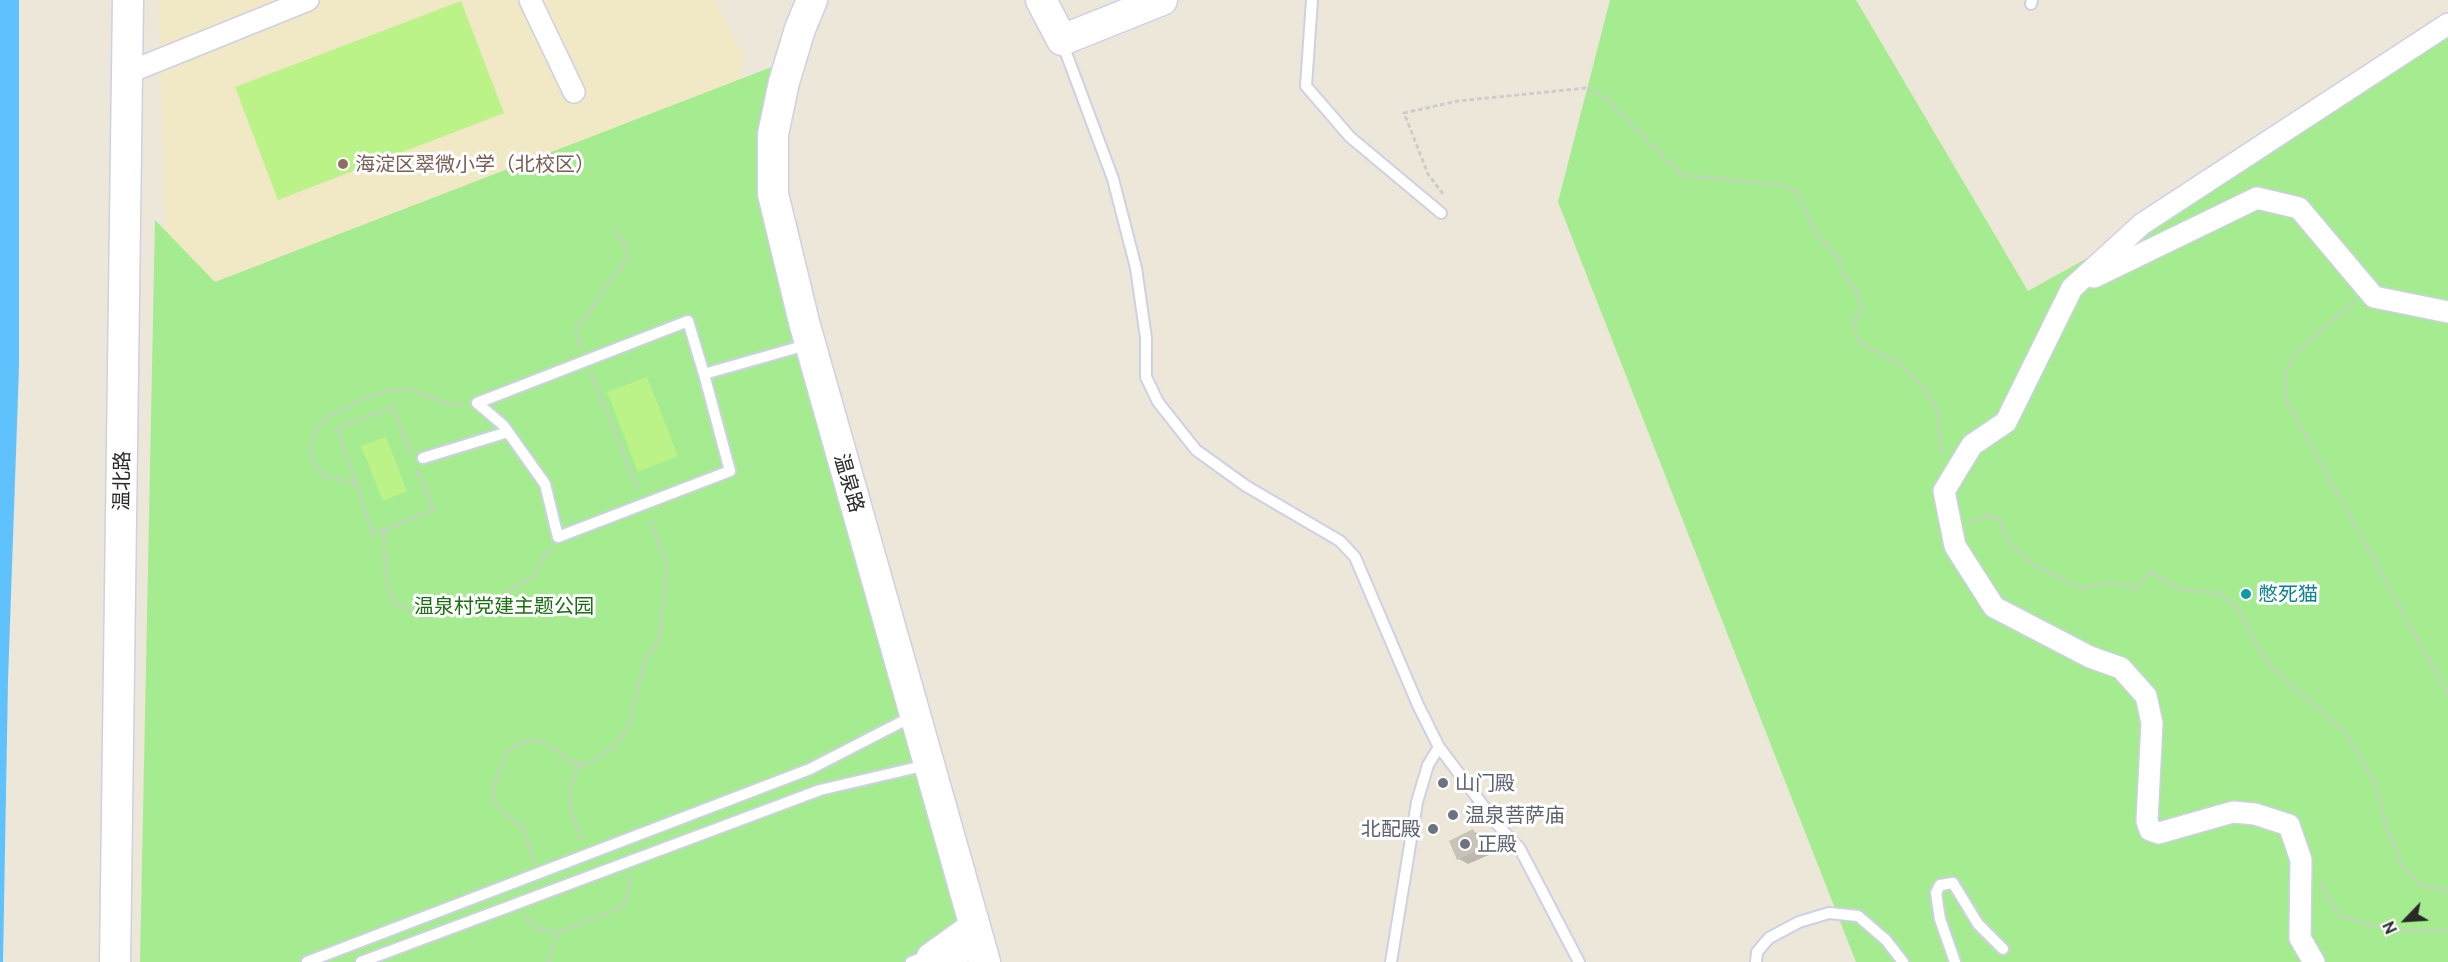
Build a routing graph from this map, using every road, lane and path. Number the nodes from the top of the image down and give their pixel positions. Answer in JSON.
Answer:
{"nodes":[{"id":1,"x":128,"y":0,"type":"edge"},
{"id":2,"x":308,"y":0,"type":"edge"},
{"id":3,"x":530,"y":0,"type":"edge"},
{"id":4,"x":812,"y":0,"type":"edge"},
{"id":5,"x":1041,"y":0,"type":"edge"},
{"id":6,"x":1162,"y":0,"type":"edge"},
{"id":7,"x":1312,"y":0,"type":"edge"},
{"id":8,"x":2448,"y":24,"type":"edge"},
{"id":9,"x":1062,"y":40,"type":"junction"},
{"id":10,"x":127,"y":73,"type":"junction"},
{"id":11,"x":574,"y":92,"type":"dead end"},
{"id":12,"x":1441,"y":213,"type":"joint"},
{"id":13,"x":614,"y":230,"type":"dead end"},
{"id":14,"x":2072,"y":288,"type":"junction"},
{"id":15,"x":2368,"y":290,"type":"junction"},
{"id":16,"x":2448,"y":312,"type":"edge"},
{"id":17,"x":810,"y":344,"type":"junction"},
{"id":18,"x":586,"y":361,"type":"junction"},
{"id":19,"x":705,"y":374,"type":"junction"},
{"id":20,"x":477,"y":404,"type":"junction"},
{"id":21,"x":508,"y":432,"type":"junction"},
{"id":22,"x":418,"y":458,"type":"joint"},
{"id":23,"x":417,"y":469,"type":"dead end"},
{"id":24,"x":355,"y":482,"type":"junction"},
{"id":25,"x":1944,"y":491,"type":"junction"},
{"id":26,"x":644,"y":504,"type":"junction"},
{"id":27,"x":1951,"y":529,"type":"junction"},
{"id":28,"x":384,"y":530,"type":"junction"},
{"id":29,"x":558,"y":537,"type":"junction"},
{"id":30,"x":2448,"y":694,"type":"edge"},
{"id":31,"x":914,"y":716,"type":"junction"},
{"id":32,"x":1438,"y":747,"type":"junction"},
{"id":33,"x":579,"y":764,"type":"junction"},
{"id":34,"x":928,"y":765,"type":"junction"},
{"id":35,"x":626,"y":841,"type":"junction"},
{"id":36,"x":588,"y":855,"type":"junction"},
{"id":37,"x":634,"y":861,"type":"junction"},
{"id":38,"x":538,"y":873,"type":"junction"},
{"id":39,"x":2320,"y":881,"type":"dead end"},
{"id":40,"x":507,"y":885,"type":"junction"},
{"id":41,"x":2448,"y":891,"type":"edge"},
{"id":42,"x":514,"y":905,"type":"junction"},
{"id":43,"x":2448,"y":930,"type":"edge"},
{"id":44,"x":557,"y":933,"type":"junction"},
{"id":45,"x":980,"y":945,"type":"edge"},
{"id":46,"x":2003,"y":949,"type":"dead end"},
{"id":47,"x":919,"y":959,"type":"edge"},
{"id":48,"x":115,"y":962,"type":"edge"},
{"id":49,"x":307,"y":962,"type":"edge"},
{"id":50,"x":361,"y":962,"type":"edge"},
{"id":51,"x":548,"y":962,"type":"edge"},
{"id":52,"x":1390,"y":962,"type":"edge"},
{"id":53,"x":1579,"y":962,"type":"edge"},
{"id":54,"x":1756,"y":962,"type":"edge"},
{"id":55,"x":1903,"y":962,"type":"edge"},
{"id":56,"x":1955,"y":962,"type":"edge"},
{"id":57,"x":2314,"y":962,"type":"edge"}],
"edges":[{"from":1,"to":10,"type":"main road","name":"温北路"},
{"from":2,"to":10,"type":"street"},
{"from":3,"to":11,"type":"street"},
{"from":4,"to":17,"type":"main road","name":"温泉路"},
{"from":5,"to":9,"type":"main road"},
{"from":6,"to":9,"type":"main road"},
{"from":7,"to":12,"type":"lane"},
{"from":8,"to":14,"type":"street"},
{"from":9,"to":32,"type":"lane"},
{"from":10,"to":48,"type":"main road","name":"温北路"},
{"from":12,"to":25,"type":"path"},
{"from":13,"to":18,"type":"path"},
{"from":14,"to":15,"type":"street"},
{"from":14,"to":25,"type":"street"},
{"from":15,"to":16,"type":"street"},
{"from":15,"to":30,"type":"path"},
{"from":17,"to":19,"type":"lane"},
{"from":17,"to":31,"type":"main road","name":"温泉路"},
{"from":18,"to":19,"type":"lane"},
{"from":18,"to":20,"type":"lane"},
{"from":18,"to":26,"type":"path"},
{"from":19,"to":26,"type":"lane"},
{"from":20,"to":21,"type":"lane"},
{"from":20,"to":24,"type":"path"},
{"from":21,"to":22,"type":"lane"},
{"from":21,"to":29,"type":"lane"},
{"from":22,"to":24,"type":"path"},
{"from":23,"to":28,"type":"path"},
{"from":24,"to":28,"type":"path"},
{"from":25,"to":27,"type":"street"},
{"from":26,"to":29,"type":"lane"},
{"from":26,"to":33,"type":"path"},
{"from":27,"to":41,"type":"path"},
{"from":27,"to":57,"type":"street"},
{"from":28,"to":29,"type":"path"},
{"from":31,"to":34,"type":"main road","name":"温泉路"},
{"from":31,"to":35,"type":"lane"},
{"from":32,"to":52,"type":"lane"},
{"from":32,"to":53,"type":"lane"},
{"from":33,"to":36,"type":"path"},
{"from":33,"to":38,"type":"path"},
{"from":34,"to":37,"type":"lane"},
{"from":34,"to":45,"type":"main road","name":"温泉路"},
{"from":35,"to":36,"type":"lane"},
{"from":35,"to":37,"type":"lane"},
{"from":36,"to":38,"type":"lane"},
{"from":37,"to":42,"type":"lane"},
{"from":37,"to":44,"type":"path"},
{"from":38,"to":40,"type":"lane"},
{"from":39,"to":43,"type":"path"},
{"from":40,"to":42,"type":"lane"},
{"from":40,"to":49,"type":"lane"},
{"from":42,"to":44,"type":"path"},
{"from":42,"to":50,"type":"lane"},
{"from":44,"to":51,"type":"path"},
{"from":45,"to":47,"type":"street"},
{"from":46,"to":56,"type":"lane"},
{"from":54,"to":55,"type":"lane"}]}
